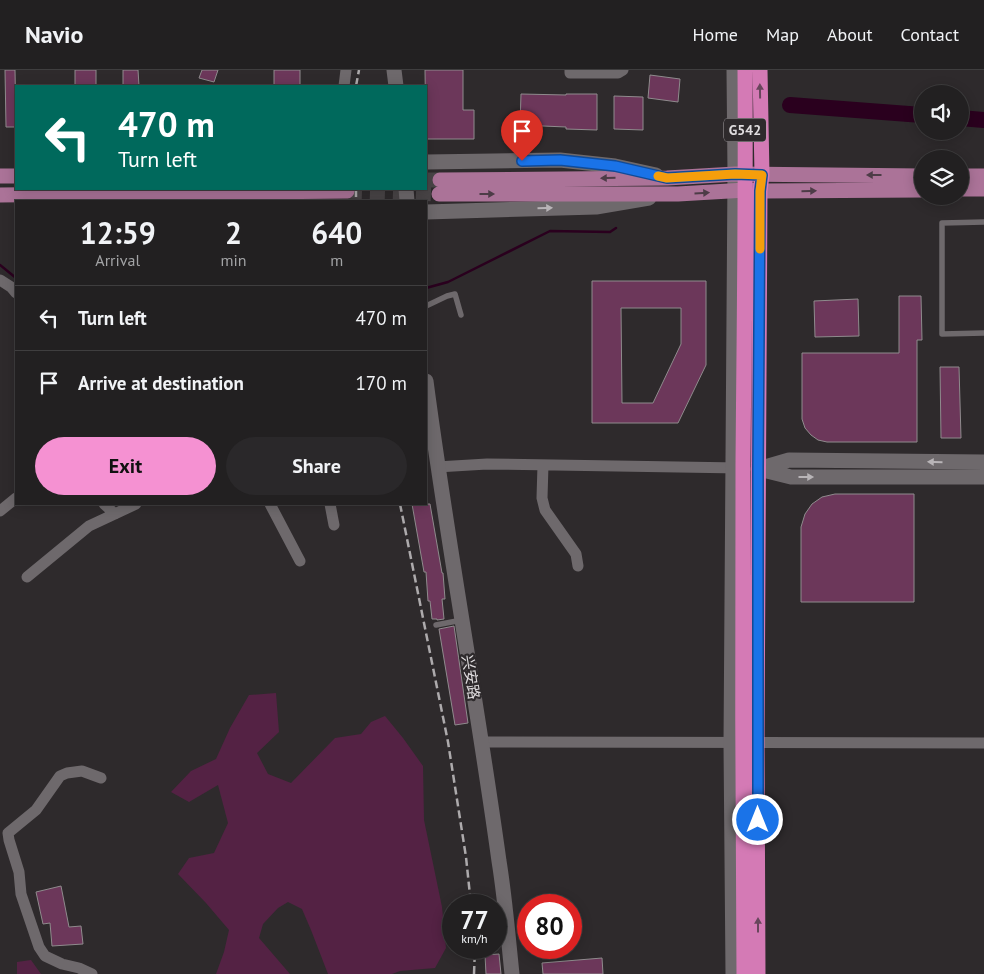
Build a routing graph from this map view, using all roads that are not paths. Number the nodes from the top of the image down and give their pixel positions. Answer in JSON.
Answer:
{"nodes":[{"id":1,"x":346,"y":70,"type":"edge"},
{"id":2,"x":394,"y":70,"type":"edge"},
{"id":3,"x":570,"y":70,"type":"edge"},
{"id":4,"x":622,"y":70,"type":"edge"},
{"id":5,"x":734,"y":70,"type":"edge"},
{"id":6,"x":745,"y":70,"type":"edge"},
{"id":7,"x":760,"y":70,"type":"edge"},
{"id":8,"x":344,"y":85,"type":"edge"},
{"id":9,"x":396,"y":85,"type":"edge"},
{"id":10,"x":427,"y":162,"type":"edge"},
{"id":11,"x":741,"y":175,"type":"junction"},
{"id":12,"x":762,"y":175,"type":"junction"},
{"id":13,"x":0,"y":176,"type":"edge"},
{"id":14,"x":15,"y":176,"type":"edge"},
{"id":15,"x":914,"y":176,"type":"edge"},
{"id":16,"x":969,"y":176,"type":"edge"},
{"id":17,"x":984,"y":176,"type":"edge"},
{"id":18,"x":667,"y":178,"type":"junction"},
{"id":19,"x":969,"y":189,"type":"edge"},
{"id":20,"x":984,"y":189,"type":"edge"},
{"id":21,"x":914,"y":190,"type":"edge"},
{"id":22,"x":747,"y":191,"type":"junction"},
{"id":23,"x":342,"y":194,"type":"edge"},
{"id":24,"x":678,"y":194,"type":"junction"},
{"id":25,"x":0,"y":196,"type":"edge"},
{"id":26,"x":33,"y":198,"type":"edge"},
{"id":27,"x":427,"y":212,"type":"edge"},
{"id":28,"x":984,"y":222,"type":"edge"},
{"id":29,"x":0,"y":280,"type":"edge"},
{"id":30,"x":15,"y":292,"type":"edge"},
{"id":31,"x":427,"y":306,"type":"edge"},
{"id":32,"x":460,"y":315,"type":"dead end"},
{"id":33,"x":984,"y":332,"type":"edge"},
{"id":34,"x":427,"y":389,"type":"edge"},
{"id":35,"x":984,"y":462,"type":"edge"},
{"id":36,"x":543,"y":465,"type":"junction"},
{"id":37,"x":437,"y":467,"type":"junction"},
{"id":38,"x":745,"y":468,"type":"junction"},
{"id":39,"x":984,"y":477,"type":"edge"},
{"id":40,"x":15,"y":499,"type":"edge"},
{"id":41,"x":105,"y":505,"type":"edge"},
{"id":42,"x":134,"y":505,"type":"edge"},
{"id":43,"x":271,"y":505,"type":"edge"},
{"id":44,"x":330,"y":505,"type":"edge"},
{"id":45,"x":0,"y":511,"type":"edge"},
{"id":46,"x":115,"y":514,"type":"junction"},
{"id":47,"x":334,"y":525,"type":"dead end"},
{"id":48,"x":300,"y":560,"type":"dead end"},
{"id":49,"x":578,"y":566,"type":"dead end"},
{"id":50,"x":27,"y":577,"type":"dead end"},
{"id":51,"x":462,"y":620,"type":"junction"},
{"id":52,"x":436,"y":625,"type":"dead end"},
{"id":53,"x":482,"y":742,"type":"junction"},
{"id":54,"x":744,"y":743,"type":"junction"},
{"id":55,"x":984,"y":743,"type":"edge"},
{"id":56,"x":101,"y":778,"type":"dead end"},
{"id":57,"x":92,"y":974,"type":"edge"},
{"id":58,"x":512,"y":974,"type":"edge"},
{"id":59,"x":733,"y":974,"type":"edge"},
{"id":60,"x":744,"y":974,"type":"edge"},
{"id":61,"x":758,"y":974,"type":"edge"}],
"edges":[{"from":1,"to":8,"type":"street"},
{"from":2,"to":9,"type":"street"},
{"from":3,"to":4,"type":"street"},
{"from":5,"to":11,"type":"street"},
{"from":6,"to":11,"type":"highway","number":"G542"},
{"from":12,"to":7,"type":"highway","number":"G542","one_way":true},
{"from":10,"to":18,"type":"street"},
{"from":11,"to":12,"type":"main road"},
{"from":11,"to":18,"type":"main road"},
{"from":11,"to":22,"type":"highway","number":"G542"},
{"from":15,"to":12,"type":"main road","one_way":true},
{"from":12,"to":22,"type":"highway","number":"G542"},
{"from":13,"to":14,"type":"main road"},
{"from":16,"to":17,"type":"main road"},
{"from":18,"to":24,"type":"main road","one_way":true},
{"from":19,"to":20,"type":"main road"},
{"from":22,"to":21,"type":"main road","one_way":true},
{"from":24,"to":22,"type":"main road","one_way":true},
{"from":22,"to":38,"type":"highway","number":"G542"},
{"from":23,"to":26,"type":"main road"},
{"from":27,"to":24,"type":"street","one_way":true},
{"from":25,"to":26,"type":"main road"},
{"from":28,"to":33,"type":"lane"},
{"from":29,"to":30,"type":"street"},
{"from":31,"to":32,"type":"lane"},
{"from":34,"to":37,"type":"street","name":"兴安路"},
{"from":35,"to":38,"type":"street","one_way":true},
{"from":36,"to":37,"type":"street"},
{"from":36,"to":38,"type":"street"},
{"from":36,"to":49,"type":"street"},
{"from":37,"to":51,"type":"street","name":"兴安路"},
{"from":38,"to":39,"type":"street","one_way":true},
{"from":38,"to":54,"type":"highway","number":"G542"},
{"from":40,"to":45,"type":"street"},
{"from":41,"to":46,"type":"street"},
{"from":42,"to":46,"type":"street"},
{"from":43,"to":48,"type":"street"},
{"from":44,"to":47,"type":"street"},
{"from":46,"to":50,"type":"street"},
{"from":51,"to":52,"type":"lane"},
{"from":51,"to":53,"type":"street","name":"兴安路"},
{"from":53,"to":54,"type":"street"},
{"from":53,"to":58,"type":"street","name":"兴安路"},
{"from":54,"to":55,"type":"street"},
{"from":54,"to":59,"type":"street"},
{"from":54,"to":60,"type":"highway","number":"G542"},
{"from":61,"to":54,"type":"highway","number":"G542","one_way":true},
{"from":56,"to":57,"type":"street"}]}
